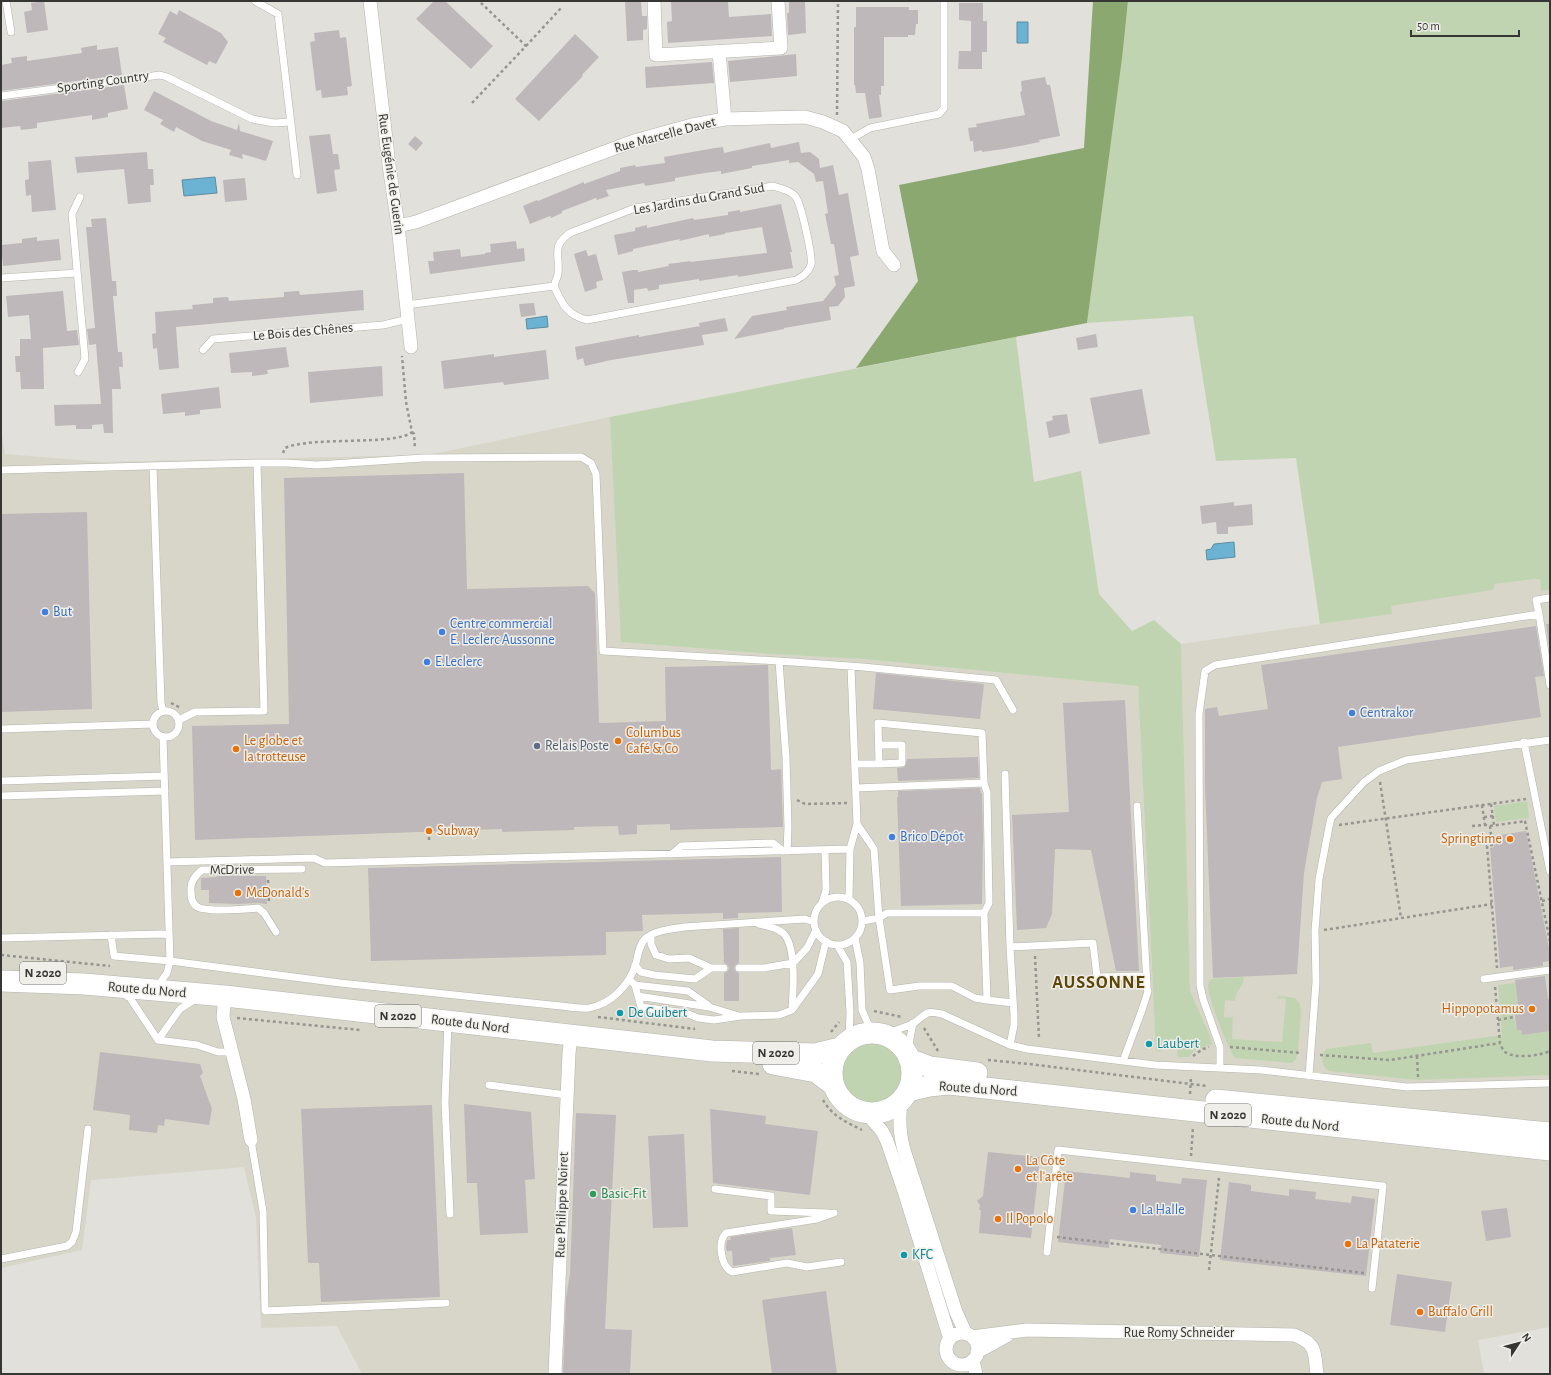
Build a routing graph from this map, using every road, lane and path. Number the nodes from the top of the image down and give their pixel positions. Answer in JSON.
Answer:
{"nodes":[{"id":1,"x":6,"y":1,"type":"edge"},
{"id":2,"x":255,"y":1,"type":"edge"},
{"id":3,"x":370,"y":1,"type":"edge"},
{"id":4,"x":479,"y":1,"type":"edge"},
{"id":5,"x":654,"y":1,"type":"edge"},
{"id":6,"x":778,"y":1,"type":"edge"},
{"id":7,"x":838,"y":1,"type":"edge"},
{"id":8,"x":944,"y":1,"type":"edge"},
{"id":9,"x":562,"y":6,"type":"dead end"},
{"id":10,"x":11,"y":32,"type":"dead end"},
{"id":11,"x":526,"y":46,"type":"junction"},
{"id":12,"x":720,"y":52,"type":"junction"},
{"id":13,"x":1,"y":96,"type":"edge"},
{"id":14,"x":472,"y":103,"type":"dead end"},
{"id":15,"x":725,"y":119,"type":"junction"},
{"id":16,"x":291,"y":122,"type":"junction"},
{"id":17,"x":837,"y":128,"type":"junction"},
{"id":18,"x":851,"y":139,"type":"junction"},
{"id":19,"x":297,"y":175,"type":"dead end"},
{"id":20,"x":80,"y":197,"type":"dead end"},
{"id":21,"x":398,"y":226,"type":"junction"},
{"id":22,"x":894,"y":265,"type":"dead end"},
{"id":23,"x":77,"y":273,"type":"junction"},
{"id":24,"x":1,"y":278,"type":"edge"},
{"id":25,"x":554,"y":286,"type":"junction"},
{"id":26,"x":406,"y":305,"type":"junction"},
{"id":27,"x":408,"y":319,"type":"junction"},
{"id":28,"x":411,"y":347,"type":"joint"},
{"id":29,"x":203,"y":350,"type":"dead end"},
{"id":30,"x":78,"y":372,"type":"dead end"},
{"id":31,"x":412,"y":432,"type":"junction"},
{"id":32,"x":415,"y":459,"type":"junction"},
{"id":33,"x":257,"y":463,"type":"junction"},
{"id":34,"x":282,"y":463,"type":"junction"},
{"id":35,"x":153,"y":466,"type":"junction"},
{"id":36,"x":1,"y":470,"type":"edge"},
{"id":37,"x":1549,"y":598,"type":"edge"},
{"id":38,"x":1539,"y":614,"type":"junction"},
{"id":39,"x":779,"y":661,"type":"junction"},
{"id":40,"x":851,"y":667,"type":"junction"},
{"id":41,"x":1550,"y":685,"type":"edge"},
{"id":42,"x":1013,"y":710,"type":"dead end"},
{"id":43,"x":163,"y":711,"type":"junction"},
{"id":44,"x":179,"y":720,"type":"junction"},
{"id":45,"x":153,"y":724,"type":"junction"},
{"id":46,"x":1,"y":729,"type":"edge"},
{"id":47,"x":163,"y":737,"type":"junction"},
{"id":48,"x":1550,"y":740,"type":"edge"},
{"id":49,"x":1524,"y":742,"type":"junction"},
{"id":50,"x":879,"y":745,"type":"junction"},
{"id":51,"x":855,"y":764,"type":"junction"},
{"id":52,"x":879,"y":764,"type":"junction"},
{"id":53,"x":1379,"y":771,"type":"junction"},
{"id":54,"x":1005,"y":774,"type":"dead end"},
{"id":55,"x":164,"y":776,"type":"junction"},
{"id":56,"x":1,"y":781,"type":"edge"},
{"id":57,"x":984,"y":783,"type":"junction"},
{"id":58,"x":856,"y":788,"type":"junction"},
{"id":59,"x":165,"y":791,"type":"junction"},
{"id":60,"x":1,"y":796,"type":"edge"},
{"id":61,"x":1535,"y":797,"type":"junction"},
{"id":62,"x":788,"y":799,"type":"junction"},
{"id":63,"x":856,"y":803,"type":"junction"},
{"id":64,"x":1491,"y":804,"type":"junction"},
{"id":65,"x":1482,"y":805,"type":"junction"},
{"id":66,"x":1137,"y":806,"type":"dead end"},
{"id":67,"x":1494,"y":815,"type":"junction"},
{"id":68,"x":1484,"y":817,"type":"junction"},
{"id":69,"x":1386,"y":819,"type":"junction"},
{"id":70,"x":1538,"y":819,"type":"junction"},
{"id":71,"x":1525,"y":821,"type":"junction"},
{"id":72,"x":857,"y":824,"type":"junction"},
{"id":73,"x":1485,"y":825,"type":"junction"},
{"id":74,"x":1494,"y":825,"type":"junction"},
{"id":75,"x":1472,"y":826,"type":"dead end"},
{"id":76,"x":1490,"y":826,"type":"junction"},
{"id":77,"x":1328,"y":827,"type":"junction"},
{"id":78,"x":429,"y":831,"type":"dead end"},
{"id":79,"x":429,"y":840,"type":"dead end"},
{"id":80,"x":850,"y":849,"type":"junction"},
{"id":81,"x":825,"y":850,"type":"junction"},
{"id":82,"x":785,"y":851,"type":"junction"},
{"id":83,"x":167,"y":862,"type":"junction"},
{"id":84,"x":302,"y":868,"type":"dead end"},
{"id":85,"x":1550,"y":871,"type":"edge"},
{"id":86,"x":267,"y":874,"type":"dead end"},
{"id":87,"x":849,"y":899,"type":"junction"},
{"id":88,"x":1550,"y":899,"type":"edge"},
{"id":89,"x":1542,"y":901,"type":"junction"},
{"id":90,"x":822,"y":903,"type":"junction"},
{"id":91,"x":1492,"y":904,"type":"junction"},
{"id":92,"x":264,"y":913,"type":"junction"},
{"id":93,"x":984,"y":913,"type":"junction"},
{"id":94,"x":879,"y":918,"type":"junction"},
{"id":95,"x":1400,"y":918,"type":"junction"},
{"id":96,"x":862,"y":920,"type":"junction"},
{"id":97,"x":753,"y":923,"type":"junction"},
{"id":98,"x":815,"y":926,"type":"junction"},
{"id":99,"x":1316,"y":931,"type":"junction"},
{"id":100,"x":276,"y":932,"type":"dead end"},
{"id":101,"x":111,"y":935,"type":"junction"},
{"id":102,"x":169,"y":935,"type":"junction"},
{"id":103,"x":651,"y":935,"type":"junction"},
{"id":104,"x":1,"y":938,"type":"edge"},
{"id":105,"x":855,"y":938,"type":"junction"},
{"id":106,"x":826,"y":941,"type":"junction"},
{"id":107,"x":1550,"y":941,"type":"edge"},
{"id":108,"x":837,"y":945,"type":"junction"},
{"id":109,"x":1034,"y":946,"type":"junction"},
{"id":110,"x":1010,"y":947,"type":"junction"},
{"id":111,"x":170,"y":961,"type":"junction"},
{"id":112,"x":793,"y":963,"type":"junction"},
{"id":113,"x":635,"y":965,"type":"junction"},
{"id":114,"x":711,"y":968,"type":"junction"},
{"id":115,"x":724,"y":968,"type":"dead end"},
{"id":116,"x":739,"y":968,"type":"dead end"},
{"id":117,"x":1,"y":969,"type":"edge"},
{"id":118,"x":1550,"y":970,"type":"edge"},
{"id":119,"x":1496,"y":978,"type":"junction"},
{"id":120,"x":629,"y":979,"type":"junction"},
{"id":121,"x":1484,"y":979,"type":"dead end"},
{"id":122,"x":1,"y":981,"type":"edge"},
{"id":123,"x":84,"y":984,"type":"junction"},
{"id":124,"x":635,"y":984,"type":"junction"},
{"id":125,"x":111,"y":987,"type":"junction"},
{"id":126,"x":154,"y":990,"type":"junction"},
{"id":127,"x":1148,"y":992,"type":"junction"},
{"id":128,"x":202,"y":995,"type":"junction"},
{"id":129,"x":225,"y":996,"type":"junction"},
{"id":130,"x":638,"y":996,"type":"junction"},
{"id":131,"x":987,"y":1000,"type":"junction"},
{"id":132,"x":1013,"y":1003,"type":"junction"},
{"id":133,"x":709,"y":1007,"type":"junction"},
{"id":134,"x":792,"y":1010,"type":"junction"},
{"id":135,"x":868,"y":1010,"type":"dead end"},
{"id":136,"x":741,"y":1016,"type":"junction"},
{"id":137,"x":1514,"y":1017,"type":"dead end"},
{"id":138,"x":904,"y":1018,"type":"dead end"},
{"id":139,"x":1498,"y":1020,"type":"junction"},
{"id":140,"x":448,"y":1022,"type":"junction"},
{"id":141,"x":913,"y":1023,"type":"junction"},
{"id":142,"x":924,"y":1028,"type":"dead end"},
{"id":143,"x":878,"y":1034,"type":"junction"},
{"id":144,"x":571,"y":1036,"type":"junction"},
{"id":145,"x":1032,"y":1038,"type":"dead end"},
{"id":146,"x":158,"y":1040,"type":"junction"},
{"id":147,"x":1500,"y":1043,"type":"junction"},
{"id":148,"x":845,"y":1044,"type":"junction"},
{"id":149,"x":1010,"y":1045,"type":"junction"},
{"id":150,"x":1220,"y":1047,"type":"junction"},
{"id":151,"x":712,"y":1051,"type":"junction"},
{"id":152,"x":1550,"y":1051,"type":"edge"},
{"id":153,"x":232,"y":1052,"type":"junction"},
{"id":154,"x":940,"y":1053,"type":"dead end"},
{"id":155,"x":1310,"y":1054,"type":"junction"},
{"id":156,"x":908,"y":1056,"type":"junction"},
{"id":157,"x":1123,"y":1061,"type":"junction"},
{"id":158,"x":1192,"y":1066,"type":"junction"},
{"id":159,"x":1220,"y":1067,"type":"junction"},
{"id":160,"x":1309,"y":1076,"type":"junction"},
{"id":161,"x":1550,"y":1083,"type":"edge"},
{"id":162,"x":1191,"y":1084,"type":"dead end"},
{"id":163,"x":489,"y":1085,"type":"dead end"},
{"id":164,"x":827,"y":1091,"type":"junction"},
{"id":165,"x":567,"y":1095,"type":"junction"},
{"id":166,"x":904,"y":1096,"type":"junction"},
{"id":167,"x":1194,"y":1120,"type":"dead end"},
{"id":168,"x":865,"y":1122,"type":"junction"},
{"id":169,"x":88,"y":1130,"type":"dead end"},
{"id":170,"x":1550,"y":1134,"type":"edge"},
{"id":171,"x":251,"y":1140,"type":"joint"},
{"id":172,"x":1550,"y":1150,"type":"edge"},
{"id":173,"x":1191,"y":1165,"type":"junction"},
{"id":174,"x":1220,"y":1168,"type":"junction"},
{"id":175,"x":715,"y":1189,"type":"dead end"},
{"id":176,"x":450,"y":1214,"type":"dead end"},
{"id":177,"x":1049,"y":1236,"type":"junction"},
{"id":178,"x":1047,"y":1252,"type":"dead end"},
{"id":179,"x":1211,"y":1256,"type":"junction"},
{"id":180,"x":1,"y":1259,"type":"edge"},
{"id":181,"x":841,"y":1262,"type":"dead end"},
{"id":182,"x":1209,"y":1270,"type":"dead end"},
{"id":183,"x":1374,"y":1274,"type":"junction"},
{"id":184,"x":1372,"y":1288,"type":"dead end"},
{"id":185,"x":446,"y":1303,"type":"dead end"},
{"id":186,"x":1013,"y":1332,"type":"junction"},
{"id":187,"x":969,"y":1335,"type":"junction"},
{"id":188,"x":950,"y":1339,"type":"junction"},
{"id":189,"x":975,"y":1356,"type":"junction"},
{"id":190,"x":960,"y":1369,"type":"edge"},
{"id":191,"x":555,"y":1374,"type":"edge"},
{"id":192,"x":976,"y":1374,"type":"edge"},
{"id":193,"x":1317,"y":1374,"type":"edge"}],
"edges":[{"from":1,"to":10,"type":"lane"},
{"from":2,"to":16,"type":"lane"},
{"from":3,"to":21,"type":"street","name":"Rue Eugénie de Guerin"},
{"from":4,"to":11,"type":"path"},
{"from":5,"to":12,"type":"street"},
{"from":6,"to":12,"type":"street"},
{"from":7,"to":17,"type":"path"},
{"from":8,"to":18,"type":"lane"},
{"from":9,"to":11,"type":"path"},
{"from":11,"to":14,"type":"path"},
{"from":12,"to":15,"type":"street"},
{"from":13,"to":16,"type":"lane","name":"Sporting Country"},
{"from":15,"to":17,"type":"street","name":"Rue Marcelle Davet"},
{"from":15,"to":21,"type":"street","name":"Rue Marcelle Davet"},
{"from":16,"to":19,"type":"lane"},
{"from":17,"to":18,"type":"street","name":"Rue Marcelle Davet"},
{"from":18,"to":22,"type":"street","name":"Rue Marcelle Davet"},
{"from":20,"to":23,"type":"lane"},
{"from":21,"to":26,"type":"street","name":"Rue Eugénie de Guerin"},
{"from":23,"to":24,"type":"lane"},
{"from":23,"to":30,"type":"lane"},
{"from":25,"to":25,"type":"lane","name":"Les Jardins du Grand Sud"},
{"from":25,"to":26,"type":"lane"},
{"from":26,"to":27,"type":"street","name":"Rue Eugénie de Guerin"},
{"from":27,"to":28,"type":"street","name":"Rue Eugénie de Guerin"},
{"from":27,"to":29,"type":"lane","name":"Le Bois des Chênes"},
{"from":28,"to":31,"type":"path"},
{"from":31,"to":32,"type":"path"},
{"from":31,"to":34,"type":"path"},
{"from":32,"to":34,"type":"lane"},
{"from":32,"to":39,"type":"lane"},
{"from":33,"to":34,"type":"lane"},
{"from":33,"to":35,"type":"lane"},
{"from":33,"to":44,"type":"lane"},
{"from":35,"to":36,"type":"lane"},
{"from":35,"to":43,"type":"lane"},
{"from":37,"to":38,"type":"lane"},
{"from":38,"to":41,"type":"lane"},
{"from":38,"to":150,"type":"lane"},
{"from":39,"to":40,"type":"lane"},
{"from":39,"to":62,"type":"lane"},
{"from":40,"to":42,"type":"lane"},
{"from":40,"to":51,"type":"lane"},
{"from":43,"to":44,"type":"lane"},
{"from":43,"to":45,"type":"lane"},
{"from":44,"to":47,"type":"lane"},
{"from":45,"to":46,"type":"lane"},
{"from":45,"to":47,"type":"lane"},
{"from":47,"to":55,"type":"lane"},
{"from":48,"to":49,"type":"lane"},
{"from":49,"to":53,"type":"lane"},
{"from":49,"to":61,"type":"lane"},
{"from":50,"to":52,"type":"lane"},
{"from":50,"to":52,"type":"lane"},
{"from":50,"to":57,"type":"lane"},
{"from":51,"to":52,"type":"lane"},
{"from":51,"to":58,"type":"lane"},
{"from":53,"to":69,"type":"path"},
{"from":53,"to":77,"type":"lane"},
{"from":54,"to":110,"type":"lane"},
{"from":55,"to":56,"type":"lane"},
{"from":55,"to":59,"type":"lane"},
{"from":57,"to":58,"type":"lane"},
{"from":57,"to":93,"type":"lane"},
{"from":58,"to":63,"type":"lane"},
{"from":59,"to":60,"type":"lane"},
{"from":59,"to":83,"type":"lane"},
{"from":61,"to":64,"type":"path"},
{"from":61,"to":70,"type":"lane"},
{"from":62,"to":63,"type":"path"},
{"from":62,"to":82,"type":"lane"},
{"from":63,"to":72,"type":"lane"},
{"from":64,"to":65,"type":"path"},
{"from":64,"to":67,"type":"path"},
{"from":65,"to":68,"type":"path"},
{"from":65,"to":69,"type":"path"},
{"from":66,"to":127,"type":"lane"},
{"from":67,"to":68,"type":"path"},
{"from":67,"to":74,"type":"path"},
{"from":68,"to":73,"type":"path"},
{"from":69,"to":77,"type":"path"},
{"from":69,"to":95,"type":"path"},
{"from":70,"to":71,"type":"path"},
{"from":70,"to":85,"type":"lane"},
{"from":71,"to":74,"type":"path"},
{"from":71,"to":89,"type":"path"},
{"from":72,"to":80,"type":"lane"},
{"from":72,"to":94,"type":"lane"},
{"from":73,"to":75,"type":"path"},
{"from":73,"to":76,"type":"path"},
{"from":74,"to":76,"type":"path"},
{"from":76,"to":91,"type":"path"},
{"from":77,"to":99,"type":"lane"},
{"from":78,"to":79,"type":"path"},
{"from":80,"to":81,"type":"lane"},
{"from":80,"to":87,"type":"lane"},
{"from":81,"to":82,"type":"lane"},
{"from":81,"to":90,"type":"lane"},
{"from":82,"to":83,"type":"lane"},
{"from":83,"to":102,"type":"lane"},
{"from":84,"to":92,"type":"lane","name":"McDrive"},
{"from":86,"to":92,"type":"path"},
{"from":87,"to":90,"type":"lane"},
{"from":87,"to":96,"type":"lane"},
{"from":88,"to":89,"type":"path"},
{"from":89,"to":107,"type":"path"},
{"from":90,"to":98,"type":"lane"},
{"from":91,"to":95,"type":"path"},
{"from":91,"to":119,"type":"path"},
{"from":92,"to":100,"type":"lane"},
{"from":93,"to":94,"type":"lane"},
{"from":93,"to":131,"type":"lane"},
{"from":94,"to":96,"type":"lane"},
{"from":94,"to":131,"type":"lane"},
{"from":95,"to":99,"type":"path"},
{"from":96,"to":105,"type":"lane"},
{"from":97,"to":98,"type":"lane"},
{"from":97,"to":103,"type":"lane"},
{"from":97,"to":112,"type":"lane"},
{"from":98,"to":106,"type":"lane"},
{"from":98,"to":112,"type":"lane"},
{"from":99,"to":155,"type":"lane"},
{"from":101,"to":102,"type":"lane"},
{"from":101,"to":104,"type":"lane"},
{"from":101,"to":111,"type":"lane"},
{"from":102,"to":111,"type":"lane"},
{"from":103,"to":113,"type":"lane"},
{"from":103,"to":114,"type":"lane"},
{"from":105,"to":108,"type":"lane"},
{"from":105,"to":143,"type":"lane"},
{"from":106,"to":108,"type":"lane"},
{"from":106,"to":134,"type":"lane"},
{"from":108,"to":148,"type":"lane"},
{"from":109,"to":110,"type":"lane"},
{"from":109,"to":127,"type":"lane"},
{"from":109,"to":145,"type":"path"},
{"from":110,"to":132,"type":"lane"},
{"from":111,"to":120,"type":"lane"},
{"from":111,"to":126,"type":"lane"},
{"from":112,"to":116,"type":"lane"},
{"from":112,"to":134,"type":"lane"},
{"from":113,"to":114,"type":"lane"},
{"from":113,"to":120,"type":"lane"},
{"from":114,"to":115,"type":"lane"},
{"from":117,"to":123,"type":"main road","name":"Route du Nord","number":"N 2020"},
{"from":118,"to":119,"type":"lane"},
{"from":119,"to":121,"type":"lane"},
{"from":119,"to":139,"type":"path"},
{"from":120,"to":124,"type":"lane"},
{"from":122,"to":123,"type":"main road","name":"Route du Nord","number":"N 2020"},
{"from":123,"to":125,"type":"main road","name":"Route du Nord","number":"N 2020"},
{"from":124,"to":130,"type":"lane"},
{"from":124,"to":133,"type":"lane"},
{"from":125,"to":126,"type":"main road","name":"Route du Nord","number":"N 2020"},
{"from":125,"to":146,"type":"lane"},
{"from":126,"to":128,"type":"main road","name":"Route du Nord","number":"N 2020"},
{"from":127,"to":157,"type":"lane"},
{"from":128,"to":129,"type":"main road","name":"Route du Nord","number":"N 2020"},
{"from":128,"to":146,"type":"lane"},
{"from":129,"to":140,"type":"main road","name":"Route du Nord","number":"N 2020"},
{"from":129,"to":153,"type":"street"},
{"from":130,"to":133,"type":"lane"},
{"from":130,"to":136,"type":"lane"},
{"from":131,"to":132,"type":"lane"},
{"from":132,"to":149,"type":"lane"},
{"from":133,"to":136,"type":"lane"},
{"from":134,"to":136,"type":"lane"},
{"from":135,"to":138,"type":"path"},
{"from":137,"to":139,"type":"path"},
{"from":139,"to":147,"type":"path"},
{"from":140,"to":144,"type":"main road","name":"Route du Nord","number":"N 2020"},
{"from":140,"to":176,"type":"lane"},
{"from":141,"to":143,"type":"lane"},
{"from":141,"to":149,"type":"lane"},
{"from":141,"to":156,"type":"lane"},
{"from":142,"to":154,"type":"path"},
{"from":143,"to":148,"type":"main road"},
{"from":143,"to":156,"type":"main road"},
{"from":144,"to":151,"type":"main road","name":"Route du Nord","number":"N 2020"},
{"from":144,"to":165,"type":"street","name":"Rue Philippe Noiret"},
{"from":146,"to":153,"type":"lane"},
{"from":147,"to":152,"type":"path"},
{"from":147,"to":155,"type":"path"},
{"from":148,"to":151,"type":"main road","name":"Route du Nord","number":"N 2020"},
{"from":148,"to":164,"type":"main road"},
{"from":149,"to":157,"type":"lane"},
{"from":150,"to":155,"type":"path"},
{"from":150,"to":158,"type":"path"},
{"from":150,"to":159,"type":"lane"},
{"from":151,"to":164,"type":"main road","name":"Route du Nord","number":"N 2020"},
{"from":153,"to":171,"type":"street"},
{"from":155,"to":160,"type":"lane"},
{"from":156,"to":166,"type":"main road"},
{"from":156,"to":170,"type":"main road","name":"Route du Nord","number":"N 2020"},
{"from":157,"to":158,"type":"lane"},
{"from":158,"to":159,"type":"lane"},
{"from":158,"to":162,"type":"path"},
{"from":159,"to":160,"type":"lane"},
{"from":160,"to":161,"type":"lane"},
{"from":163,"to":165,"type":"lane"},
{"from":164,"to":168,"type":"main road"},
{"from":164,"to":168,"type":"path"},
{"from":165,"to":191,"type":"street","name":"Rue Philippe Noiret"},
{"from":166,"to":168,"type":"main road"},
{"from":166,"to":172,"type":"main road","name":"Route du Nord","number":"N 2020"},
{"from":166,"to":187,"type":"street"},
{"from":167,"to":173,"type":"path"},
{"from":168,"to":188,"type":"street"},
{"from":169,"to":180,"type":"lane"},
{"from":171,"to":185,"type":"lane"},
{"from":173,"to":174,"type":"lane"},
{"from":173,"to":177,"type":"lane"},
{"from":174,"to":179,"type":"path"},
{"from":174,"to":183,"type":"lane"},
{"from":175,"to":181,"type":"lane"},
{"from":177,"to":178,"type":"lane"},
{"from":177,"to":179,"type":"path"},
{"from":179,"to":182,"type":"path"},
{"from":179,"to":183,"type":"path"},
{"from":183,"to":184,"type":"lane"},
{"from":186,"to":187,"type":"street","name":"Rue Romy Schneider"},
{"from":186,"to":189,"type":"street"},
{"from":186,"to":193,"type":"street","name":"Rue Romy Schneider"},
{"from":187,"to":188,"type":"street"},
{"from":187,"to":189,"type":"street"},
{"from":188,"to":190,"type":"street"},
{"from":189,"to":190,"type":"street"},
{"from":189,"to":192,"type":"street"}]}
